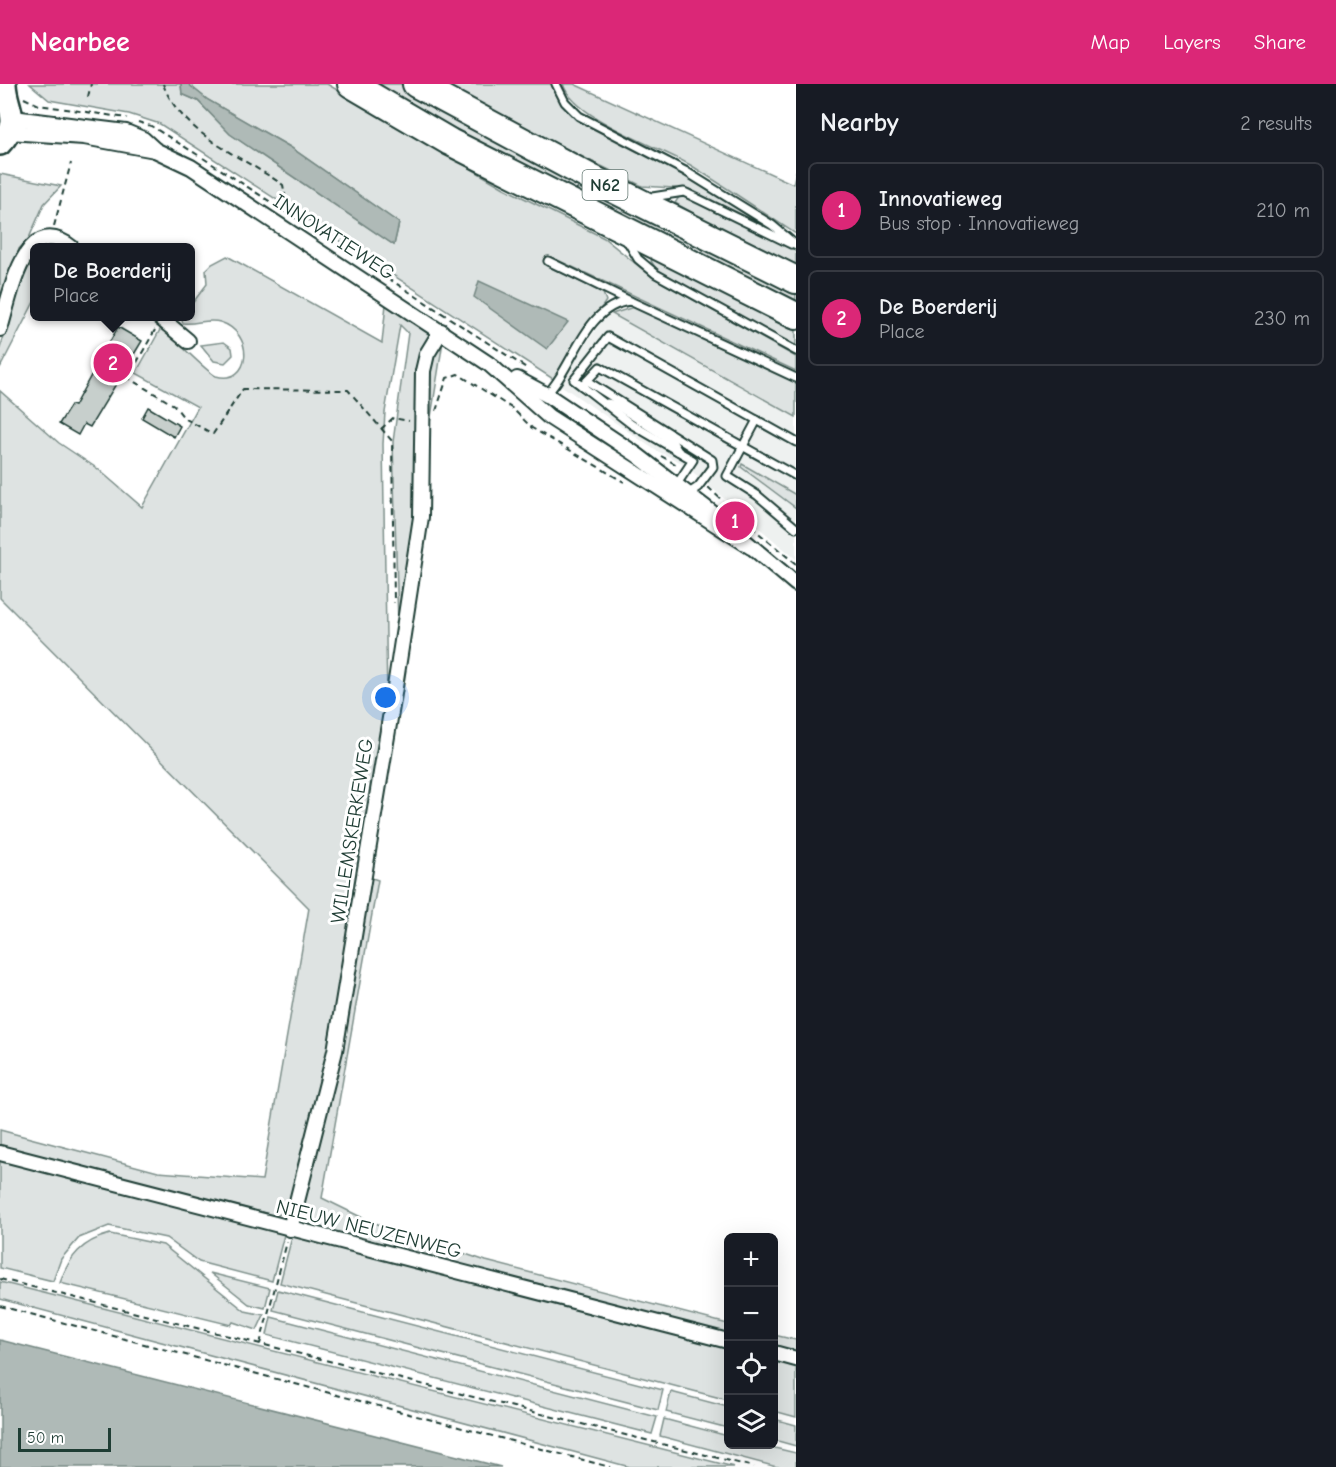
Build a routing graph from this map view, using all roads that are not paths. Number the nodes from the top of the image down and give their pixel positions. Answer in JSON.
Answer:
{"nodes":[{"id":1,"x":351,"y":84,"type":"edge"},
{"id":2,"x":416,"y":84,"type":"edge"},
{"id":3,"x":556,"y":84,"type":"edge"},
{"id":4,"x":7,"y":112,"type":"edge"},
{"id":5,"x":155,"y":150,"type":"junction"},
{"id":6,"x":635,"y":200,"type":"junction"},
{"id":7,"x":621,"y":229,"type":"junction"},
{"id":8,"x":37,"y":243,"type":"edge"},
{"id":9,"x":66,"y":243,"type":"edge"},
{"id":10,"x":796,"y":245,"type":"edge"},
{"id":11,"x":30,"y":249,"type":"edge"},
{"id":12,"x":548,"y":261,"type":"dead end"},
{"id":13,"x":796,"y":280,"type":"edge"},
{"id":14,"x":630,"y":300,"type":"junction"},
{"id":15,"x":796,"y":316,"type":"edge"},
{"id":16,"x":163,"y":321,"type":"edge"},
{"id":17,"x":0,"y":329,"type":"edge"},
{"id":18,"x":441,"y":331,"type":"junction"},
{"id":19,"x":188,"y":341,"type":"dead end"},
{"id":20,"x":796,"y":351,"type":"edge"},
{"id":21,"x":489,"y":364,"type":"junction"},
{"id":22,"x":796,"y":378,"type":"edge"},
{"id":23,"x":585,"y":383,"type":"junction"},
{"id":24,"x":610,"y":394,"type":"junction"},
{"id":25,"x":547,"y":395,"type":"junction"},
{"id":26,"x":533,"y":401,"type":"junction"},
{"id":27,"x":603,"y":401,"type":"junction"},
{"id":28,"x":616,"y":405,"type":"junction"},
{"id":29,"x":757,"y":420,"type":"junction"},
{"id":30,"x":672,"y":441,"type":"junction"},
{"id":31,"x":683,"y":441,"type":"junction"},
{"id":32,"x":796,"y":442,"type":"edge"},
{"id":33,"x":743,"y":447,"type":"junction"},
{"id":34,"x":678,"y":451,"type":"junction"},
{"id":35,"x":796,"y":476,"type":"edge"},
{"id":36,"x":679,"y":493,"type":"junction"},
{"id":37,"x":796,"y":528,"type":"edge"},
{"id":38,"x":796,"y":584,"type":"edge"},
{"id":39,"x":0,"y":1153,"type":"edge"},
{"id":40,"x":290,"y":1229,"type":"junction"},
{"id":41,"x":724,"y":1340,"type":"edge"},
{"id":42,"x":778,"y":1354,"type":"edge"},
{"id":43,"x":796,"y":1359,"type":"edge"}],
"edges":[{"from":1,"to":7,"type":"highway","number":"N62"},
{"from":2,"to":6,"type":"highway","number":"N62"},
{"from":3,"to":10,"type":"lane"},
{"from":4,"to":5,"type":"street","name":"INNOVATIEWEG"},
{"from":4,"to":5,"type":"street","name":"INNOVATIEWEG"},
{"from":5,"to":18,"type":"street","name":"INNOVATIEWEG"},
{"from":6,"to":10,"type":"lane"},
{"from":6,"to":13,"type":"highway","number":"N62"},
{"from":7,"to":15,"type":"highway","number":"N62"},
{"from":7,"to":20,"type":"lane"},
{"from":8,"to":9,"type":"street"},
{"from":11,"to":17,"type":"street"},
{"from":12,"to":14,"type":"lane"},
{"from":14,"to":22,"type":"lane"},
{"from":14,"to":25,"type":"lane"},
{"from":16,"to":19,"type":"street"},
{"from":18,"to":21,"type":"street","name":"INNOVATIEWEG"},
{"from":18,"to":40,"type":"street","name":"WILLEMSKERKEWEG"},
{"from":21,"to":25,"type":"street","name":"INNOVATIEWEG"},
{"from":21,"to":26,"type":"street","name":"INNOVATIEWEG"},
{"from":23,"to":24,"type":"lane"},
{"from":23,"to":27,"type":"lane"},
{"from":23,"to":29,"type":"lane"},
{"from":23,"to":33,"type":"lane"},
{"from":24,"to":28,"type":"lane"},
{"from":24,"to":31,"type":"lane"},
{"from":25,"to":26,"type":"lane"},
{"from":25,"to":36,"type":"street","name":"INNOVATIEWEG"},
{"from":26,"to":36,"type":"street","name":"INNOVATIEWEG"},
{"from":27,"to":28,"type":"lane"},
{"from":27,"to":34,"type":"lane"},
{"from":28,"to":30,"type":"lane"},
{"from":29,"to":32,"type":"lane"},
{"from":29,"to":33,"type":"lane"},
{"from":30,"to":31,"type":"lane"},
{"from":30,"to":34,"type":"lane"},
{"from":31,"to":36,"type":"lane"},
{"from":33,"to":35,"type":"lane"},
{"from":33,"to":37,"type":"lane"},
{"from":34,"to":36,"type":"lane"},
{"from":36,"to":38,"type":"street","name":"INNOVATIEWEG"},
{"from":39,"to":40,"type":"street","name":"NIEUW NEUZENWEG"},
{"from":40,"to":41,"type":"street","name":"NIEUW NEUZENWEG"},
{"from":42,"to":43,"type":"street"}]}
